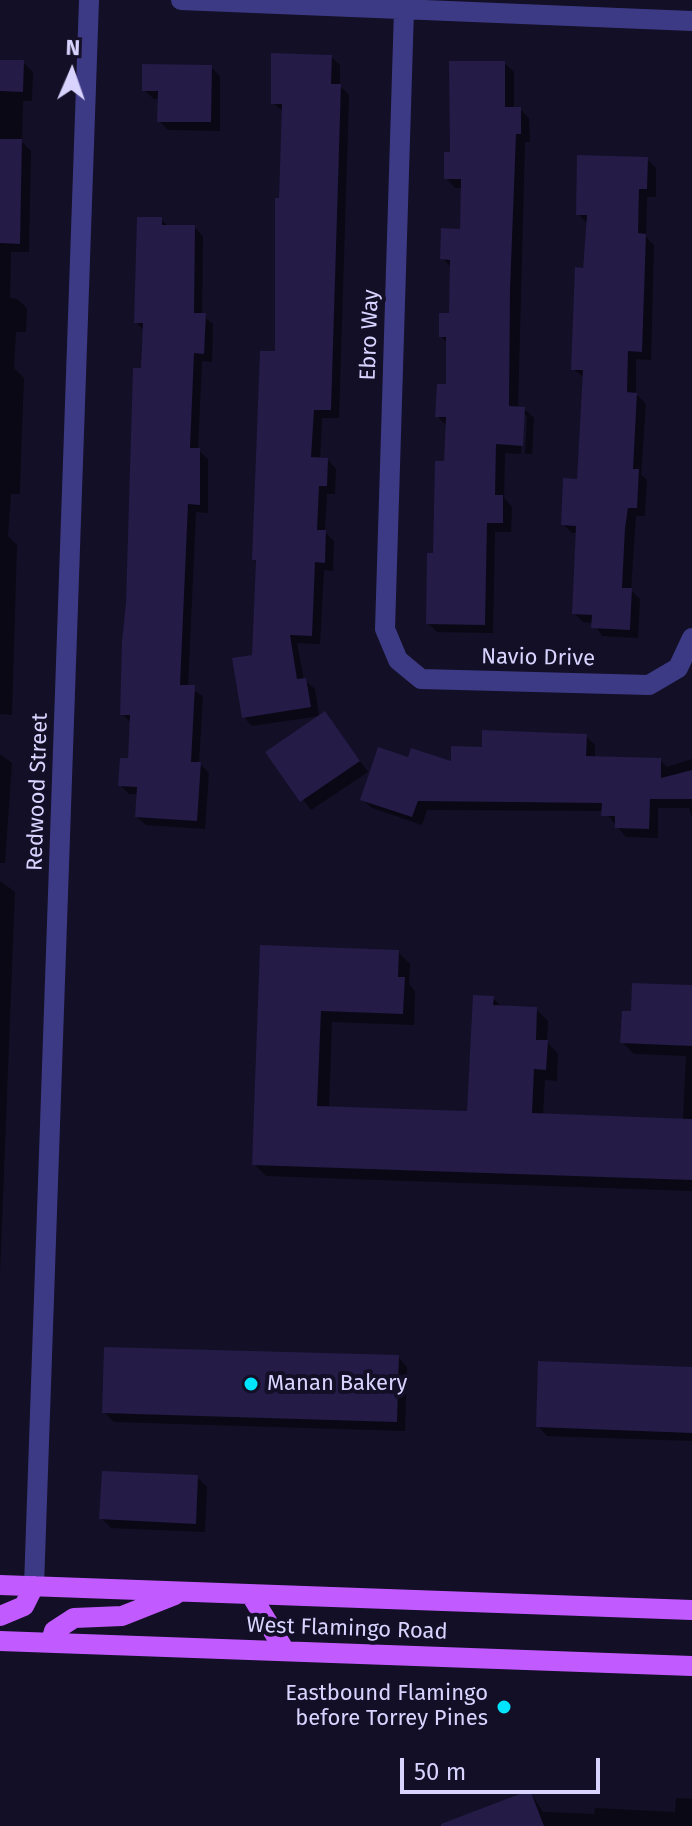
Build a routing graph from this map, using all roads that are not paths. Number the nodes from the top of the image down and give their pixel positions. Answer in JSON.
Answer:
{"nodes":[{"id":1,"x":89,"y":0,"type":"edge"},
{"id":2,"x":181,"y":0,"type":"edge"},
{"id":3,"x":404,"y":9,"type":"junction"},
{"id":4,"x":692,"y":21,"type":"edge"},
{"id":5,"x":692,"y":638,"type":"edge"},
{"id":6,"x":398,"y":660,"type":"joint"},
{"id":7,"x":0,"y":1585,"type":"edge"},
{"id":8,"x":34,"y":1586,"type":"junction"},
{"id":9,"x":183,"y":1592,"type":"junction"},
{"id":10,"x":251,"y":1595,"type":"junction"},
{"id":11,"x":692,"y":1610,"type":"edge"},
{"id":12,"x":0,"y":1616,"type":"edge"},
{"id":13,"x":0,"y":1641,"type":"edge"},
{"id":14,"x":51,"y":1642,"type":"junction"},
{"id":15,"x":285,"y":1651,"type":"junction"},
{"id":16,"x":692,"y":1666,"type":"edge"}],
"edges":[{"from":1,"to":8,"type":"street","name":"Redwood Street"},
{"from":2,"to":3,"type":"street"},
{"from":3,"to":4,"type":"street"},
{"from":3,"to":6,"type":"street","name":"Ebro Way"},
{"from":5,"to":6,"type":"street","name":"Navio Drive"},
{"from":7,"to":8,"type":"main road","name":"West Flamingo Road"},
{"from":8,"to":9,"type":"main road","name":"West Flamingo Road"},
{"from":8,"to":12,"type":"main road"},
{"from":9,"to":10,"type":"main road","name":"West Flamingo Road"},
{"from":9,"to":14,"type":"main road"},
{"from":10,"to":11,"type":"main road","name":"West Flamingo Road"},
{"from":10,"to":15,"type":"main road"},
{"from":13,"to":14,"type":"main road","name":"West Flamingo Road"},
{"from":14,"to":15,"type":"main road","name":"West Flamingo Road"},
{"from":15,"to":16,"type":"main road","name":"West Flamingo Road"}]}
